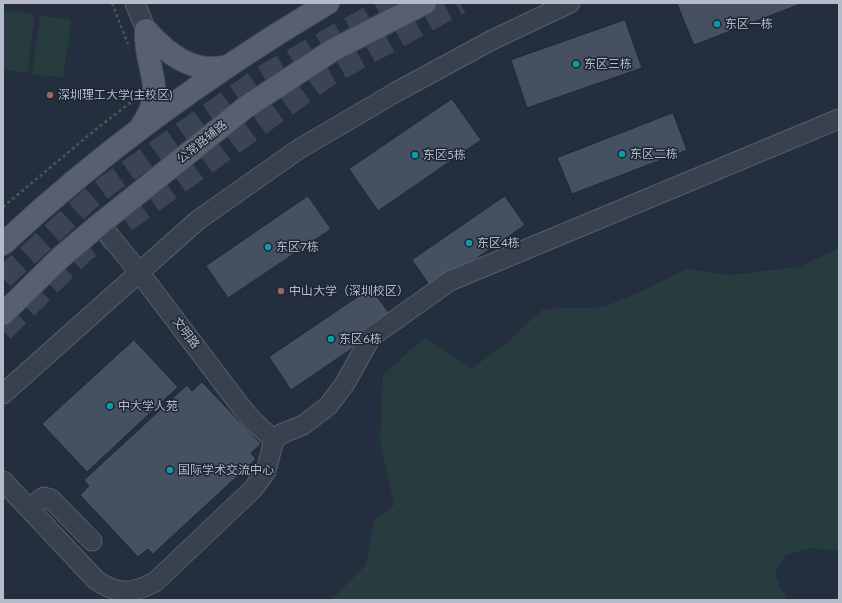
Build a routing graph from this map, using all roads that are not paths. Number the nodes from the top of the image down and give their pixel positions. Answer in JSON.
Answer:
{"nodes":[{"id":1,"x":135,"y":3,"type":"edge"},
{"id":2,"x":328,"y":3,"type":"edge"},
{"id":3,"x":425,"y":3,"type":"edge"},
{"id":4,"x":570,"y":3,"type":"edge"},
{"id":5,"x":136,"y":34,"type":"junction"},
{"id":6,"x":228,"y":66,"type":"junction"},
{"id":7,"x":839,"y":119,"type":"edge"},
{"id":8,"x":139,"y":129,"type":"junction"},
{"id":9,"x":100,"y":224,"type":"junction"},
{"id":10,"x":3,"y":244,"type":"edge"},
{"id":11,"x":139,"y":272,"type":"junction"},
{"id":12,"x":3,"y":314,"type":"edge"},
{"id":13,"x":3,"y":394,"type":"edge"},
{"id":14,"x":274,"y":440,"type":"junction"},
{"id":15,"x":3,"y":481,"type":"edge"},
{"id":16,"x":29,"y":508,"type":"junction"},
{"id":17,"x":92,"y":541,"type":"dead end"}],
"edges":[{"from":1,"to":5,"type":"street"},
{"from":2,"to":6,"type":"main road"},
{"from":3,"to":9,"type":"main road","name":"公常路辅路"},
{"from":4,"to":11,"type":"street"},
{"from":5,"to":6,"type":"main road"},
{"from":5,"to":8,"type":"main road"},
{"from":6,"to":8,"type":"main road"},
{"from":7,"to":14,"type":"street"},
{"from":8,"to":10,"type":"main road"},
{"from":9,"to":11,"type":"street","name":"文明路"},
{"from":9,"to":12,"type":"main road","name":"公常路辅路"},
{"from":11,"to":13,"type":"street"},
{"from":11,"to":14,"type":"street","name":"文明路"},
{"from":14,"to":16,"type":"street"},
{"from":15,"to":16,"type":"street"},
{"from":16,"to":17,"type":"street"}]}
